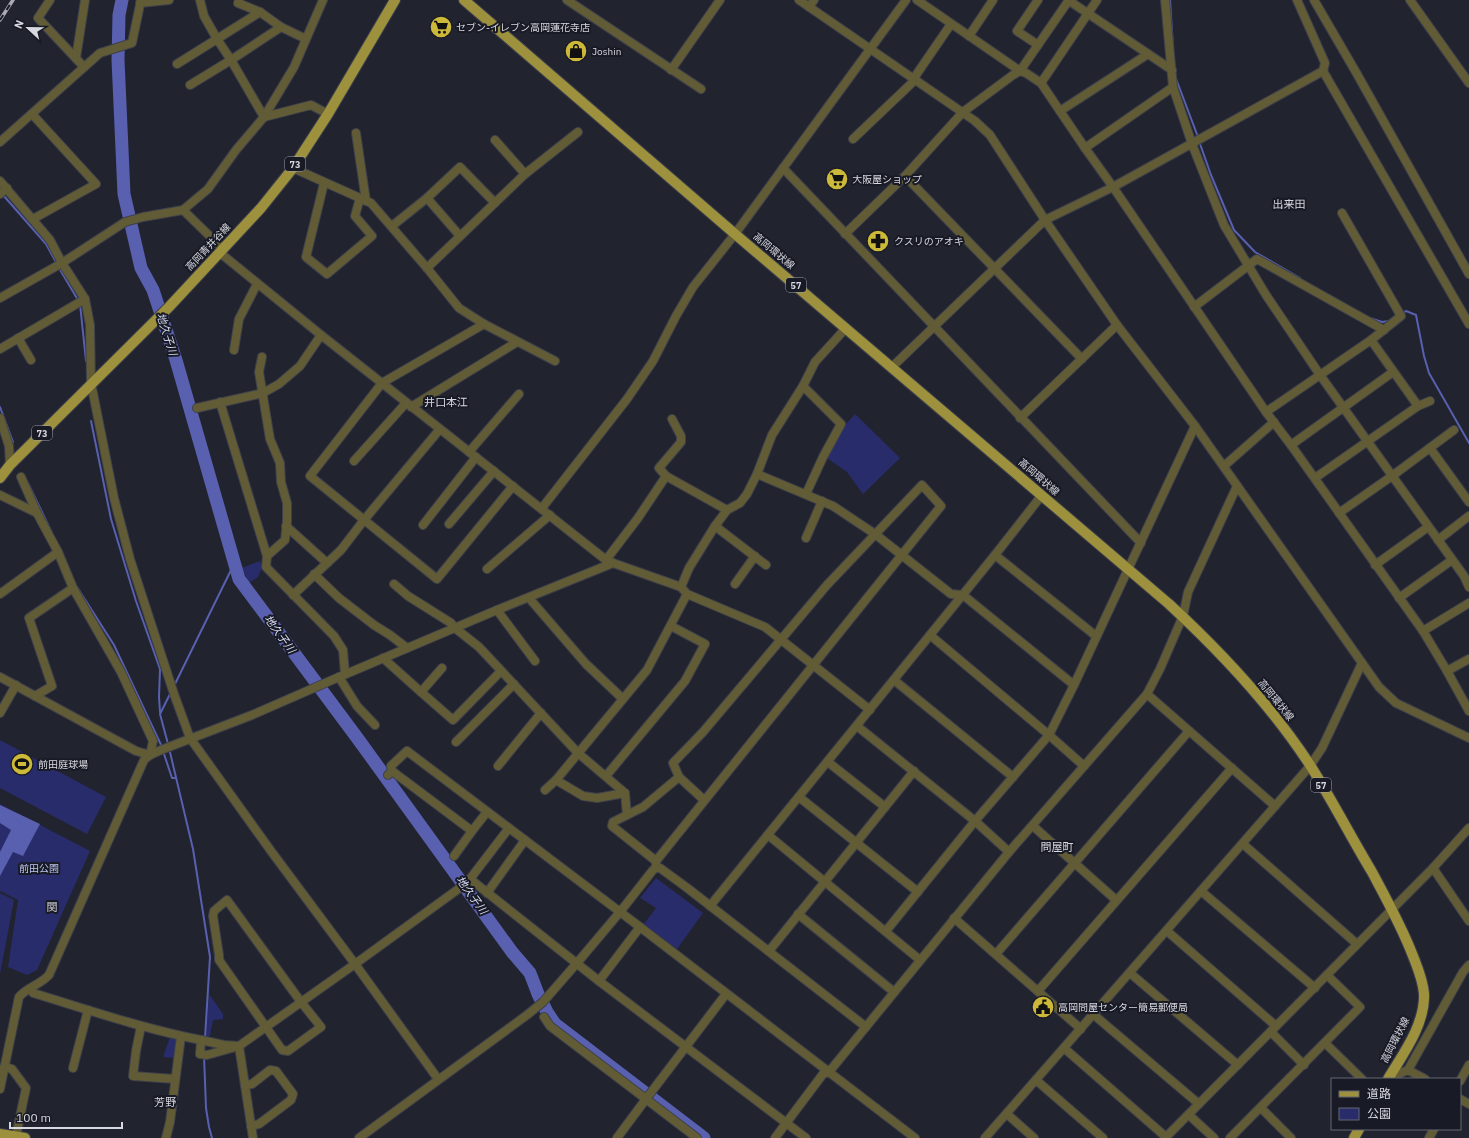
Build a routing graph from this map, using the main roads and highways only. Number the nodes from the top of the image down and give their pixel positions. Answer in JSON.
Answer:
{"nodes":[{"id":1,"x":394,"y":0,"type":"edge"},
{"id":2,"x":464,"y":0,"type":"edge"},
{"id":3,"x":0,"y":478,"type":"edge"},
{"id":4,"x":1388,"y":1078,"type":"edge"},
{"id":5,"x":0,"y":1134,"type":"edge"},
{"id":6,"x":21,"y":1137,"type":"edge"}],
"edges":[{"from":1,"to":3,"type":"main road","name":"高岡青井谷線","number":"73"},
{"from":2,"to":4,"type":"main road","name":"高岡環状線","number":"57"},
{"from":5,"to":6,"type":"main road"}]}
